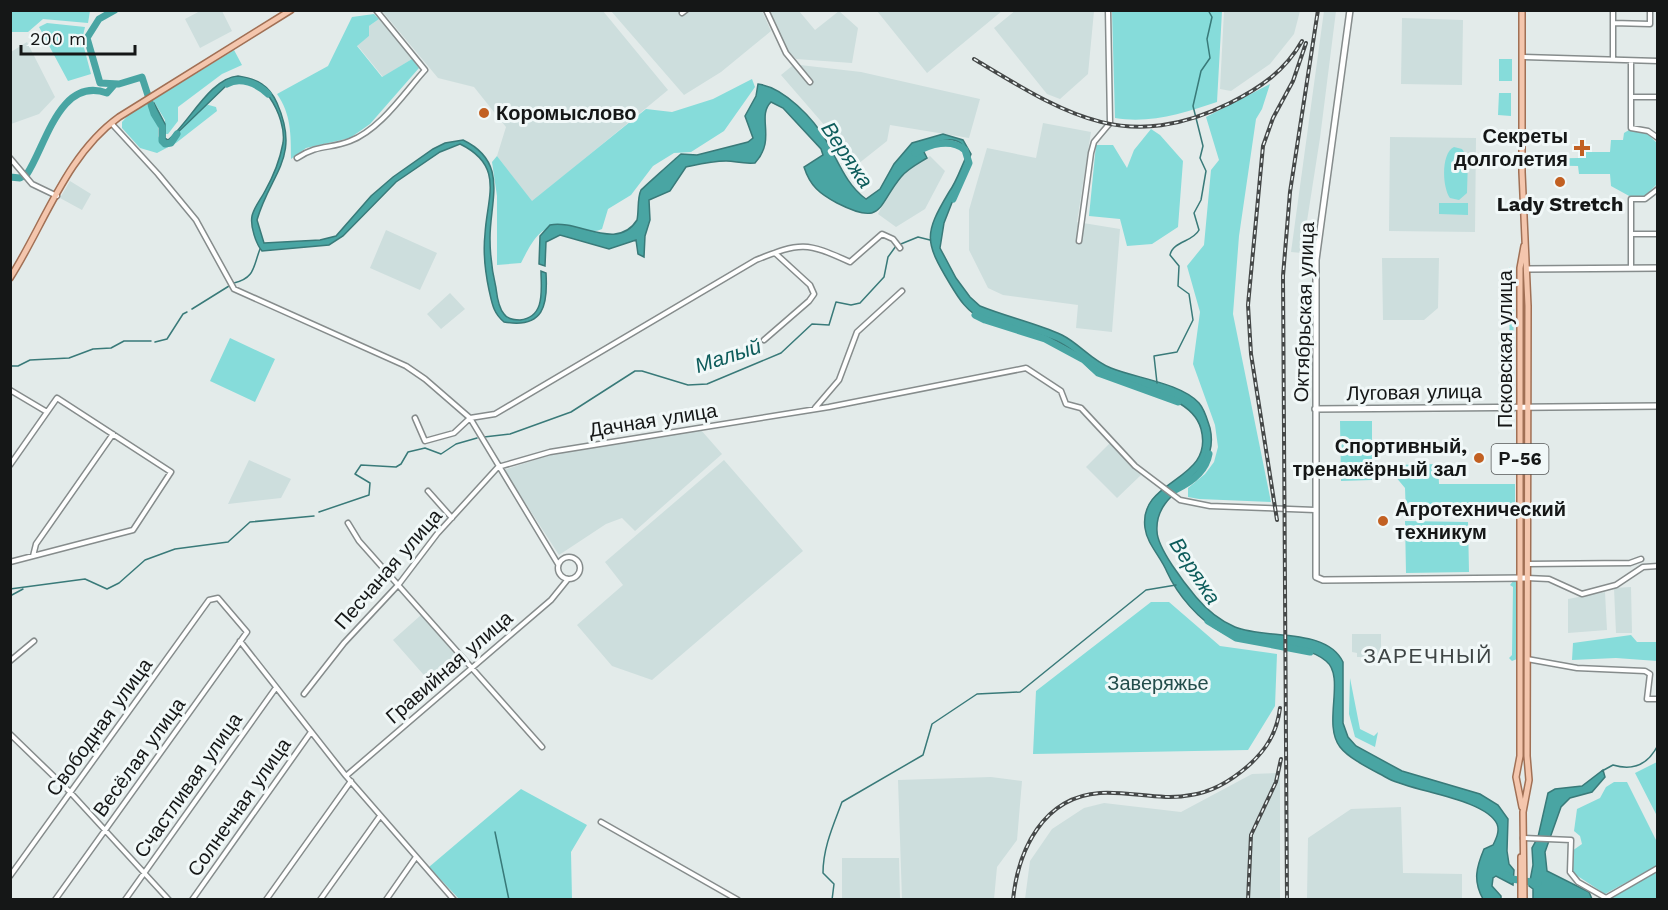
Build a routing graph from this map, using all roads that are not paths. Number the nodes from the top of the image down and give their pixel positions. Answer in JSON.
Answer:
{"nodes":[{"id":1,"x":291,"y":10,"type":"edge"},
{"id":2,"x":376,"y":10,"type":"edge"},
{"id":3,"x":766,"y":10,"type":"edge"},
{"id":4,"x":1108,"y":10,"type":"edge"},
{"id":5,"x":1350,"y":10,"type":"edge"},
{"id":6,"x":1522,"y":10,"type":"edge"},
{"id":7,"x":1613,"y":10,"type":"edge"},
{"id":8,"x":1650,"y":10,"type":"edge"},
{"id":9,"x":1613,"y":23,"type":"junction"},
{"id":10,"x":1522,"y":57,"type":"junction"},
{"id":11,"x":1613,"y":59,"type":"junction"},
{"id":12,"x":1631,"y":61,"type":"junction"},
{"id":13,"x":1658,"y":61,"type":"edge"},
{"id":14,"x":810,"y":82,"type":"dead end"},
{"id":15,"x":1631,"y":97,"type":"junction"},
{"id":16,"x":1658,"y":97,"type":"edge"},
{"id":17,"x":111,"y":123,"type":"junction"},
{"id":18,"x":1658,"y":138,"type":"edge"},
{"id":19,"x":10,"y":158,"type":"edge"},
{"id":20,"x":297,"y":158,"type":"dead end"},
{"id":21,"x":1658,"y":189,"type":"edge"},
{"id":22,"x":57,"y":196,"type":"junction"},
{"id":23,"x":1630,"y":234,"type":"junction"},
{"id":24,"x":1658,"y":234,"type":"edge"},
{"id":25,"x":1078,"y":241,"type":"dead end"},
{"id":26,"x":1524,"y":246,"type":"junction"},
{"id":27,"x":900,"y":248,"type":"dead end"},
{"id":28,"x":775,"y":253,"type":"junction"},
{"id":29,"x":1531,"y":268,"type":"junction"},
{"id":30,"x":1630,"y":268,"type":"junction"},
{"id":31,"x":1658,"y":268,"type":"edge"},
{"id":32,"x":10,"y":278,"type":"edge"},
{"id":33,"x":902,"y":291,"type":"dead end"},
{"id":34,"x":1520,"y":305,"type":"junction"},
{"id":35,"x":1528,"y":306,"type":"junction"},
{"id":36,"x":764,"y":340,"type":"dead end"},
{"id":37,"x":10,"y":390,"type":"edge"},
{"id":38,"x":1520,"y":406,"type":"junction"},
{"id":39,"x":1528,"y":406,"type":"junction"},
{"id":40,"x":1658,"y":406,"type":"edge"},
{"id":41,"x":814,"y":409,"type":"junction"},
{"id":42,"x":1315,"y":409,"type":"junction"},
{"id":43,"x":47,"y":412,"type":"junction"},
{"id":44,"x":415,"y":418,"type":"dead end"},
{"id":45,"x":470,"y":418,"type":"junction"},
{"id":46,"x":113,"y":434,"type":"junction"},
{"id":47,"x":10,"y":465,"type":"edge"},
{"id":48,"x":498,"y":468,"type":"junction"},
{"id":49,"x":428,"y":490,"type":"dead end"},
{"id":50,"x":1315,"y":510,"type":"junction"},
{"id":51,"x":452,"y":518,"type":"junction"},
{"id":52,"x":348,"y":523,"type":"dead end"},
{"id":53,"x":33,"y":556,"type":"junction"},
{"id":54,"x":1641,"y":559,"type":"dead end"},
{"id":55,"x":10,"y":561,"type":"edge"},
{"id":56,"x":558,"y":564,"type":"junction"},
{"id":57,"x":1527,"y":564,"type":"junction"},
{"id":58,"x":1658,"y":566,"type":"edge"},
{"id":59,"x":1520,"y":578,"type":"junction"},
{"id":60,"x":1527,"y":578,"type":"junction"},
{"id":61,"x":568,"y":579,"type":"junction"},
{"id":62,"x":399,"y":584,"type":"junction"},
{"id":63,"x":247,"y":632,"type":"joint"},
{"id":64,"x":34,"y":641,"type":"dead end"},
{"id":65,"x":240,"y":641,"type":"junction"},
{"id":66,"x":1527,"y":659,"type":"junction"},
{"id":67,"x":10,"y":661,"type":"edge"},
{"id":68,"x":472,"y":666,"type":"junction"},
{"id":69,"x":275,"y":689,"type":"junction"},
{"id":70,"x":304,"y":694,"type":"dead end"},
{"id":71,"x":1658,"y":699,"type":"edge"},
{"id":72,"x":311,"y":732,"type":"junction"},
{"id":73,"x":10,"y":734,"type":"edge"},
{"id":74,"x":542,"y":747,"type":"dead end"},
{"id":75,"x":1529,"y":775,"type":"junction"},
{"id":76,"x":346,"y":776,"type":"junction"},
{"id":77,"x":1516,"y":777,"type":"junction"},
{"id":78,"x":351,"y":781,"type":"junction"},
{"id":79,"x":70,"y":792,"type":"junction"},
{"id":80,"x":1523,"y":812,"type":"junction"},
{"id":81,"x":380,"y":816,"type":"junction"},
{"id":82,"x":601,"y":822,"type":"dead end"},
{"id":83,"x":106,"y":829,"type":"junction"},
{"id":84,"x":1523,"y":838,"type":"junction"},
{"id":85,"x":416,"y":857,"type":"junction"},
{"id":86,"x":1658,"y":868,"type":"edge"},
{"id":87,"x":145,"y":872,"type":"junction"},
{"id":88,"x":10,"y":876,"type":"edge"},
{"id":89,"x":1522,"y":896,"type":"edge"},
{"id":90,"x":55,"y":900,"type":"edge"},
{"id":91,"x":125,"y":900,"type":"edge"},
{"id":92,"x":170,"y":900,"type":"edge"},
{"id":93,"x":192,"y":900,"type":"edge"},
{"id":94,"x":266,"y":900,"type":"edge"},
{"id":95,"x":320,"y":900,"type":"edge"},
{"id":96,"x":386,"y":900,"type":"edge"},
{"id":97,"x":454,"y":900,"type":"edge"},
{"id":98,"x":738,"y":900,"type":"edge"}],
"edges":[{"from":1,"to":17,"type":"main road"},
{"from":2,"to":20,"type":"street"},
{"from":3,"to":14,"type":"street"},
{"from":4,"to":25,"type":"street"},
{"from":5,"to":42,"type":"street","name":"Октябрьская улица"},
{"from":6,"to":10,"type":"main road","name":"Псковская улица","number":"Р-56"},
{"from":7,"to":9,"type":"street"},
{"from":8,"to":9,"type":"street"},
{"from":9,"to":11,"type":"street"},
{"from":10,"to":11,"type":"street"},
{"from":10,"to":26,"type":"main road","name":"Псковская улица","number":"Р-56"},
{"from":11,"to":12,"type":"street"},
{"from":12,"to":13,"type":"street"},
{"from":12,"to":15,"type":"street"},
{"from":15,"to":16,"type":"street"},
{"from":15,"to":18,"type":"street"},
{"from":17,"to":22,"type":"main road"},
{"from":17,"to":45,"type":"street"},
{"from":19,"to":22,"type":"street"},
{"from":21,"to":23,"type":"street"},
{"from":22,"to":32,"type":"main road"},
{"from":23,"to":24,"type":"street"},
{"from":23,"to":30,"type":"street"},
{"from":26,"to":29,"type":"main road","name":"Псковская улица"},
{"from":26,"to":34,"type":"main road","name":"Псковская улица","number":"Р-56"},
{"from":27,"to":28,"type":"street"},
{"from":28,"to":36,"type":"street"},
{"from":28,"to":45,"type":"street"},
{"from":29,"to":30,"type":"street"},
{"from":29,"to":35,"type":"main road","name":"Псковская улица"},
{"from":30,"to":31,"type":"street"},
{"from":33,"to":41,"type":"street"},
{"from":34,"to":35,"type":"main road"},
{"from":34,"to":38,"type":"main road","name":"Псковская улица","number":"Р-56"},
{"from":35,"to":39,"type":"main road","name":"Псковская улица"},
{"from":37,"to":43,"type":"street"},
{"from":38,"to":39,"type":"street","name":"Луговая улица"},
{"from":38,"to":42,"type":"street","name":"Луговая улица"},
{"from":38,"to":59,"type":"main road","name":"Псковская улица","number":"Р-56"},
{"from":39,"to":40,"type":"street","name":"Луговая улица"},
{"from":39,"to":57,"type":"main road","name":"Псковская улица"},
{"from":41,"to":48,"type":"street","name":"Дачная улица"},
{"from":41,"to":50,"type":"street","name":"Дачная улица"},
{"from":42,"to":50,"type":"street","name":"Октябрьская улица"},
{"from":43,"to":46,"type":"street"},
{"from":43,"to":47,"type":"street"},
{"from":44,"to":45,"type":"street"},
{"from":45,"to":48,"type":"street"},
{"from":46,"to":53,"type":"street"},
{"from":46,"to":53,"type":"street"},
{"from":48,"to":51,"type":"street","name":"Песчаная улица"},
{"from":48,"to":56,"type":"street"},
{"from":49,"to":51,"type":"street"},
{"from":50,"to":59,"type":"street","name":"Октябрьская улица"},
{"from":51,"to":62,"type":"street","name":"Песчаная улица"},
{"from":52,"to":62,"type":"street"},
{"from":53,"to":55,"type":"street"},
{"from":54,"to":57,"type":"street"},
{"from":56,"to":61,"type":"street"},
{"from":56,"to":61,"type":"street"},
{"from":57,"to":60,"type":"main road","name":"Псковская улица"},
{"from":58,"to":60,"type":"street"},
{"from":59,"to":60,"type":"street"},
{"from":59,"to":77,"type":"main road","name":"Псковская улица","number":"Р-56"},
{"from":60,"to":66,"type":"main road","name":"Псковская улица"},
{"from":61,"to":68,"type":"street","name":"Гравийная улица"},
{"from":62,"to":68,"type":"street"},
{"from":62,"to":70,"type":"street","name":"Песчаная улица"},
{"from":63,"to":65,"type":"street","name":"Весёлая улица"},
{"from":63,"to":79,"type":"street","name":"Свободная улица"},
{"from":64,"to":67,"type":"street"},
{"from":65,"to":69,"type":"street"},
{"from":65,"to":83,"type":"street","name":"Весёлая улица"},
{"from":66,"to":71,"type":"street"},
{"from":66,"to":75,"type":"main road","name":"Псковская улица"},
{"from":68,"to":74,"type":"street"},
{"from":68,"to":76,"type":"street","name":"Гравийная улица"},
{"from":69,"to":72,"type":"street"},
{"from":69,"to":87,"type":"street","name":"Счастливая улица"},
{"from":72,"to":76,"type":"street"},
{"from":72,"to":93,"type":"street","name":"Солнечная улица"},
{"from":73,"to":79,"type":"street"},
{"from":75,"to":77,"type":"main road"},
{"from":75,"to":80,"type":"main road","name":"Псковская улица"},
{"from":76,"to":78,"type":"street"},
{"from":77,"to":80,"type":"main road","name":"Псковская улица","number":"Р-56"},
{"from":78,"to":81,"type":"street"},
{"from":78,"to":94,"type":"street"},
{"from":79,"to":83,"type":"street"},
{"from":79,"to":88,"type":"street","name":"Свободная улица"},
{"from":80,"to":84,"type":"main road","name":"Псковская улица","number":"Р-56"},
{"from":81,"to":85,"type":"street"},
{"from":81,"to":95,"type":"street"},
{"from":82,"to":98,"type":"street"},
{"from":83,"to":87,"type":"street"},
{"from":83,"to":90,"type":"street","name":"Весёлая улица"},
{"from":84,"to":86,"type":"street"},
{"from":84,"to":89,"type":"main road","name":"Псковская улица","number":"Р-56"},
{"from":85,"to":96,"type":"street"},
{"from":85,"to":97,"type":"street"},
{"from":87,"to":91,"type":"street","name":"Счастливая улица"},
{"from":87,"to":92,"type":"street"}]}
